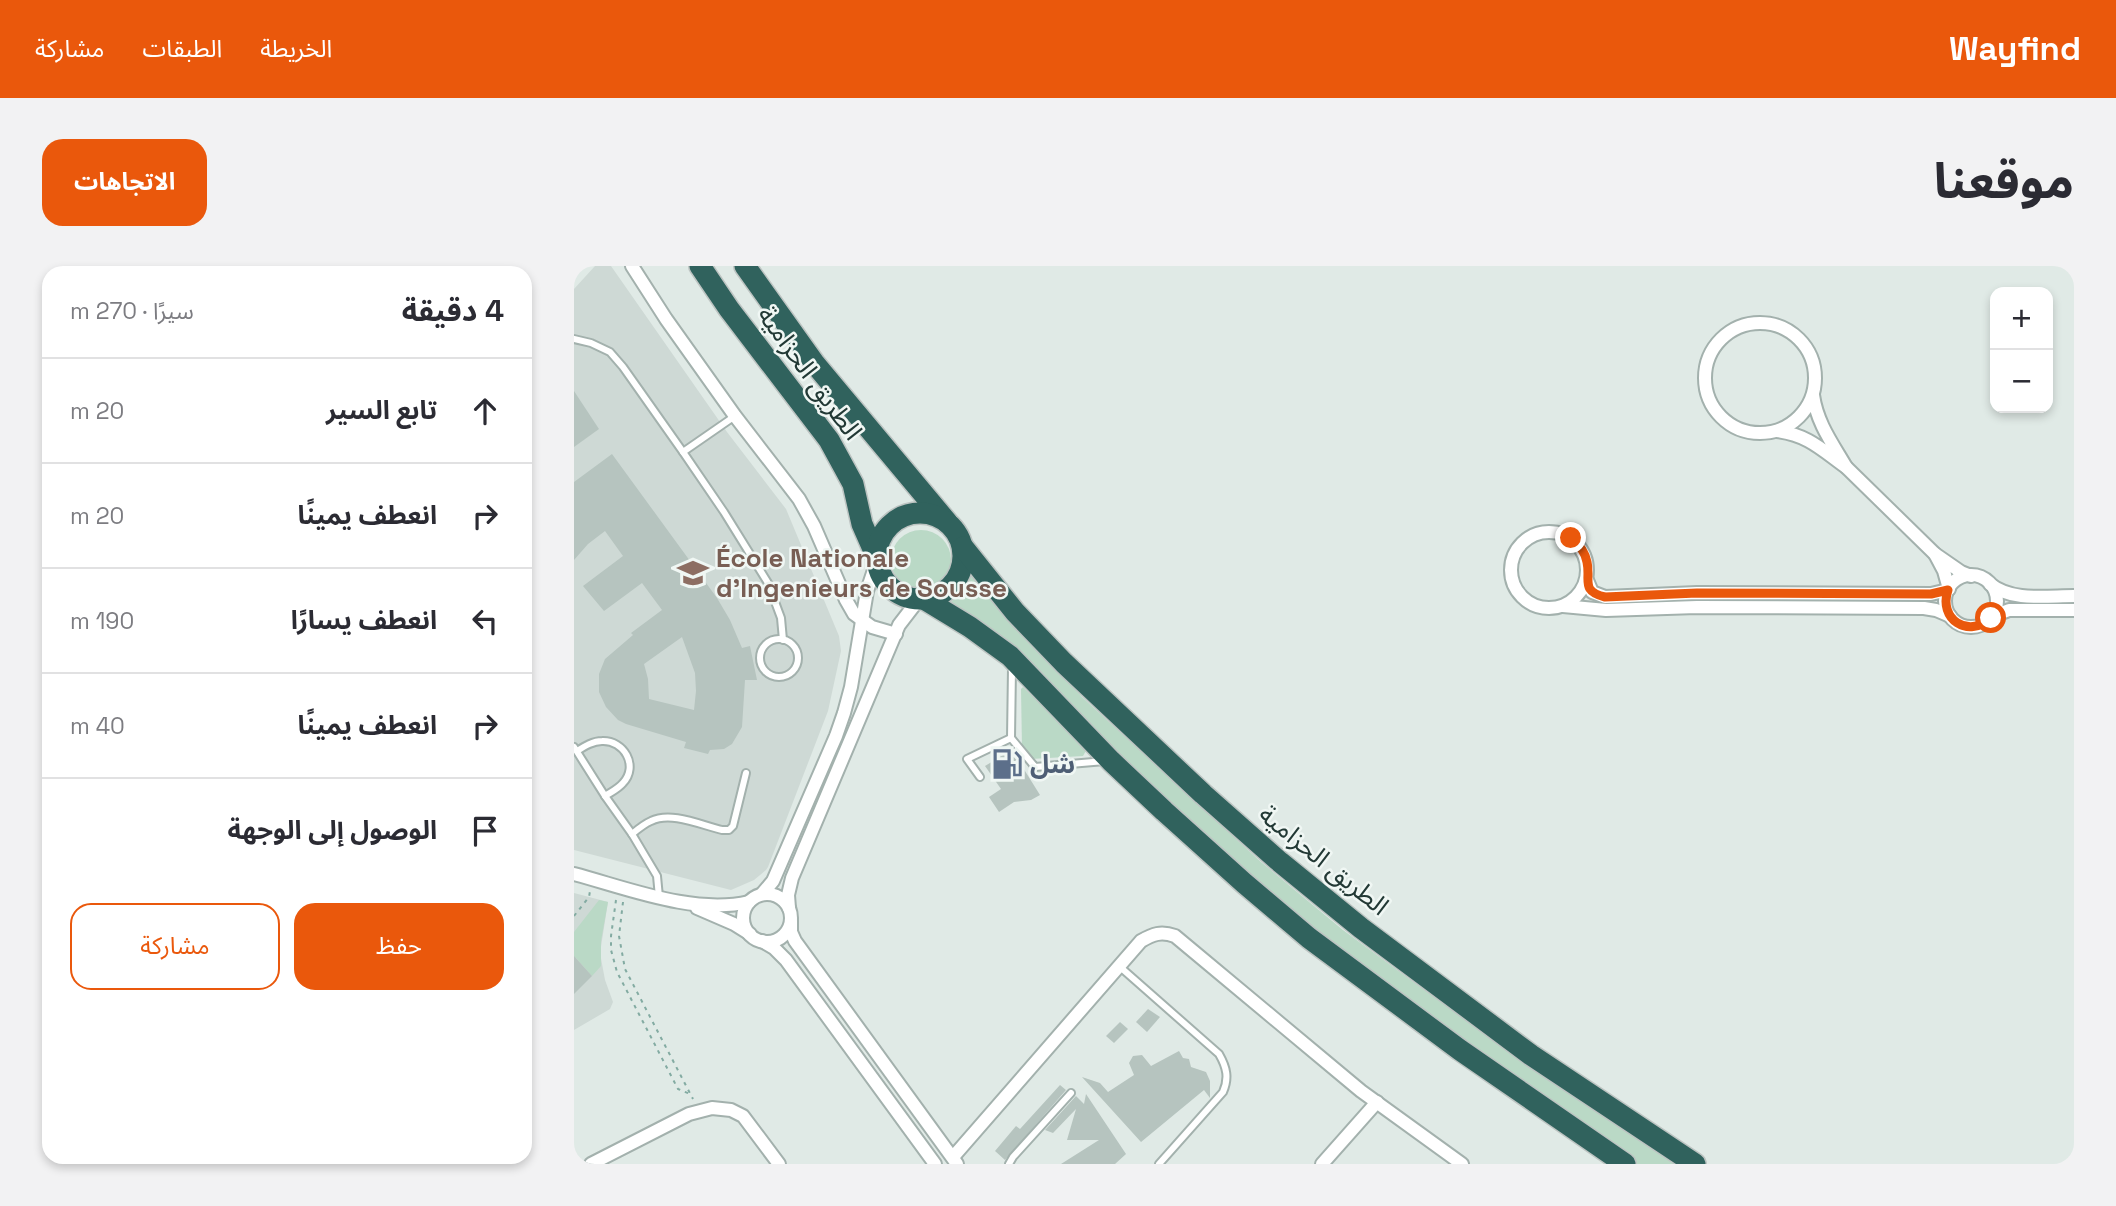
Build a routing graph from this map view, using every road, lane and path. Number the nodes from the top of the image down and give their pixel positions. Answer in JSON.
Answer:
{"nodes":[{"id":1,"x":632,"y":266,"type":"edge"},
{"id":2,"x":699,"y":266,"type":"edge"},
{"id":3,"x":744,"y":266,"type":"edge"},
{"id":4,"x":574,"y":339,"type":"edge"},
{"id":5,"x":1813,"y":395,"type":"junction"},
{"id":6,"x":735,"y":416,"type":"junction"},
{"id":7,"x":1776,"y":431,"type":"junction"},
{"id":8,"x":683,"y":452,"type":"junction"},
{"id":9,"x":1846,"y":467,"type":"junction"},
{"id":10,"x":947,"y":522,"type":"junction"},
{"id":11,"x":963,"y":547,"type":"junction"},
{"id":12,"x":1935,"y":554,"type":"junction"},
{"id":13,"x":877,"y":560,"type":"junction"},
{"id":14,"x":1972,"y":576,"type":"junction"},
{"id":15,"x":1587,"y":580,"type":"junction"},
{"id":16,"x":1990,"y":584,"type":"junction"},
{"id":17,"x":1948,"y":589,"type":"junction"},
{"id":18,"x":2074,"y":596,"type":"edge"},
{"id":19,"x":922,"y":599,"type":"junction"},
{"id":20,"x":1563,"y":606,"type":"junction"},
{"id":21,"x":2074,"y":610,"type":"edge"},
{"id":22,"x":1950,"y":616,"type":"junction"},
{"id":23,"x":1991,"y":618,"type":"junction"},
{"id":24,"x":862,"y":621,"type":"junction"},
{"id":25,"x":896,"y":634,"type":"junction"},
{"id":26,"x":783,"y":640,"type":"junction"},
{"id":27,"x":1010,"y":656,"type":"junction"},
{"id":28,"x":1012,"y":738,"type":"junction"},
{"id":29,"x":575,"y":749,"type":"edge"},
{"id":30,"x":1111,"y":761,"type":"junction"},
{"id":31,"x":823,"y":766,"type":"junction"},
{"id":32,"x":837,"y":772,"type":"junction"},
{"id":33,"x":746,"y":773,"type":"dead end"},
{"id":34,"x":980,"y":777,"type":"dead end"},
{"id":35,"x":605,"y":796,"type":"junction"},
{"id":36,"x":632,"y":834,"type":"junction"},
{"id":37,"x":574,"y":874,"type":"edge"},
{"id":38,"x":594,"y":879,"type":"junction"},
{"id":39,"x":762,"y":894,"type":"junction"},
{"id":40,"x":659,"y":897,"type":"junction"},
{"id":41,"x":616,"y":899,"type":"dead end"},
{"id":42,"x":623,"y":901,"type":"dead end"},
{"id":43,"x":748,"y":902,"type":"junction"},
{"id":44,"x":684,"y":903,"type":"junction"},
{"id":45,"x":790,"y":915,"type":"junction"},
{"id":46,"x":574,"y":916,"type":"edge"},
{"id":47,"x":750,"y":934,"type":"junction"},
{"id":48,"x":762,"y":941,"type":"junction"},
{"id":49,"x":1119,"y":966,"type":"junction"},
{"id":50,"x":1071,"y":1093,"type":"dead end"},
{"id":51,"x":1377,"y":1102,"type":"junction"},
{"id":52,"x":955,"y":1161,"type":"edge"},
{"id":53,"x":591,"y":1164,"type":"edge"},
{"id":54,"x":779,"y":1164,"type":"edge"},
{"id":55,"x":934,"y":1164,"type":"edge"},
{"id":56,"x":1009,"y":1164,"type":"edge"},
{"id":57,"x":1159,"y":1164,"type":"edge"},
{"id":58,"x":1322,"y":1164,"type":"edge"},
{"id":59,"x":1462,"y":1164,"type":"edge"},
{"id":60,"x":1625,"y":1164,"type":"edge"},
{"id":61,"x":1695,"y":1164,"type":"edge"}],
"edges":[{"from":1,"to":6,"type":"street"},
{"from":2,"to":13,"type":"highway","name":"الطريق الحزامية"},
{"from":3,"to":10,"type":"highway","name":"الطريق الحزامية"},
{"from":4,"to":8,"type":"lane"},
{"from":5,"to":7,"type":"street"},
{"from":5,"to":7,"type":"street"},
{"from":5,"to":9,"type":"street"},
{"from":6,"to":8,"type":"lane"},
{"from":6,"to":24,"type":"street"},
{"from":7,"to":9,"type":"street"},
{"from":8,"to":26,"type":"lane"},
{"from":9,"to":12,"type":"street"},
{"from":10,"to":11,"type":"highway","name":"الطريق الحزامية"},
{"from":10,"to":13,"type":"highway"},
{"from":11,"to":19,"type":"highway"},
{"from":11,"to":61,"type":"highway","name":"الطريق الحزامية"},
{"from":12,"to":14,"type":"street"},
{"from":12,"to":17,"type":"street"},
{"from":13,"to":19,"type":"highway","name":"الطريق الحزامية"},
{"from":13,"to":24,"type":"street"},
{"from":14,"to":16,"type":"street"},
{"from":14,"to":17,"type":"street"},
{"from":15,"to":17,"type":"street"},
{"from":15,"to":20,"type":"street"},
{"from":15,"to":20,"type":"street"},
{"from":16,"to":18,"type":"street"},
{"from":16,"to":23,"type":"street"},
{"from":17,"to":22,"type":"street"},
{"from":19,"to":25,"type":"street"},
{"from":19,"to":27,"type":"highway","name":"الطريق الحزامية"},
{"from":20,"to":22,"type":"street"},
{"from":21,"to":23,"type":"street"},
{"from":22,"to":23,"type":"street"},
{"from":24,"to":25,"type":"street"},
{"from":24,"to":31,"type":"street"},
{"from":25,"to":32,"type":"street"},
{"from":26,"to":26,"type":"lane"},
{"from":27,"to":28,"type":"lane"},
{"from":27,"to":30,"type":"highway","name":"الطريق الحزامية"},
{"from":28,"to":30,"type":"lane"},
{"from":28,"to":34,"type":"lane"},
{"from":29,"to":35,"type":"lane"},
{"from":29,"to":35,"type":"lane"},
{"from":30,"to":60,"type":"highway","name":"الطريق الحزامية"},
{"from":31,"to":32,"type":"street"},
{"from":31,"to":39,"type":"street"},
{"from":32,"to":45,"type":"street"},
{"from":33,"to":36,"type":"lane"},
{"from":35,"to":36,"type":"lane"},
{"from":36,"to":40,"type":"lane"},
{"from":37,"to":38,"type":"street"},
{"from":38,"to":40,"type":"street"},
{"from":38,"to":46,"type":"path"},
{"from":39,"to":43,"type":"street"},
{"from":39,"to":45,"type":"street"},
{"from":40,"to":44,"type":"street"},
{"from":41,"to":42,"type":"path"},
{"from":43,"to":44,"type":"street"},
{"from":43,"to":47,"type":"street"},
{"from":44,"to":47,"type":"street"},
{"from":45,"to":48,"type":"street"},
{"from":45,"to":52,"type":"street"},
{"from":47,"to":48,"type":"street"},
{"from":48,"to":55,"type":"street"},
{"from":49,"to":51,"type":"street"},
{"from":49,"to":52,"type":"street"},
{"from":49,"to":57,"type":"lane"},
{"from":50,"to":56,"type":"lane"},
{"from":51,"to":58,"type":"street"},
{"from":51,"to":59,"type":"street"},
{"from":53,"to":54,"type":"street"}]}
